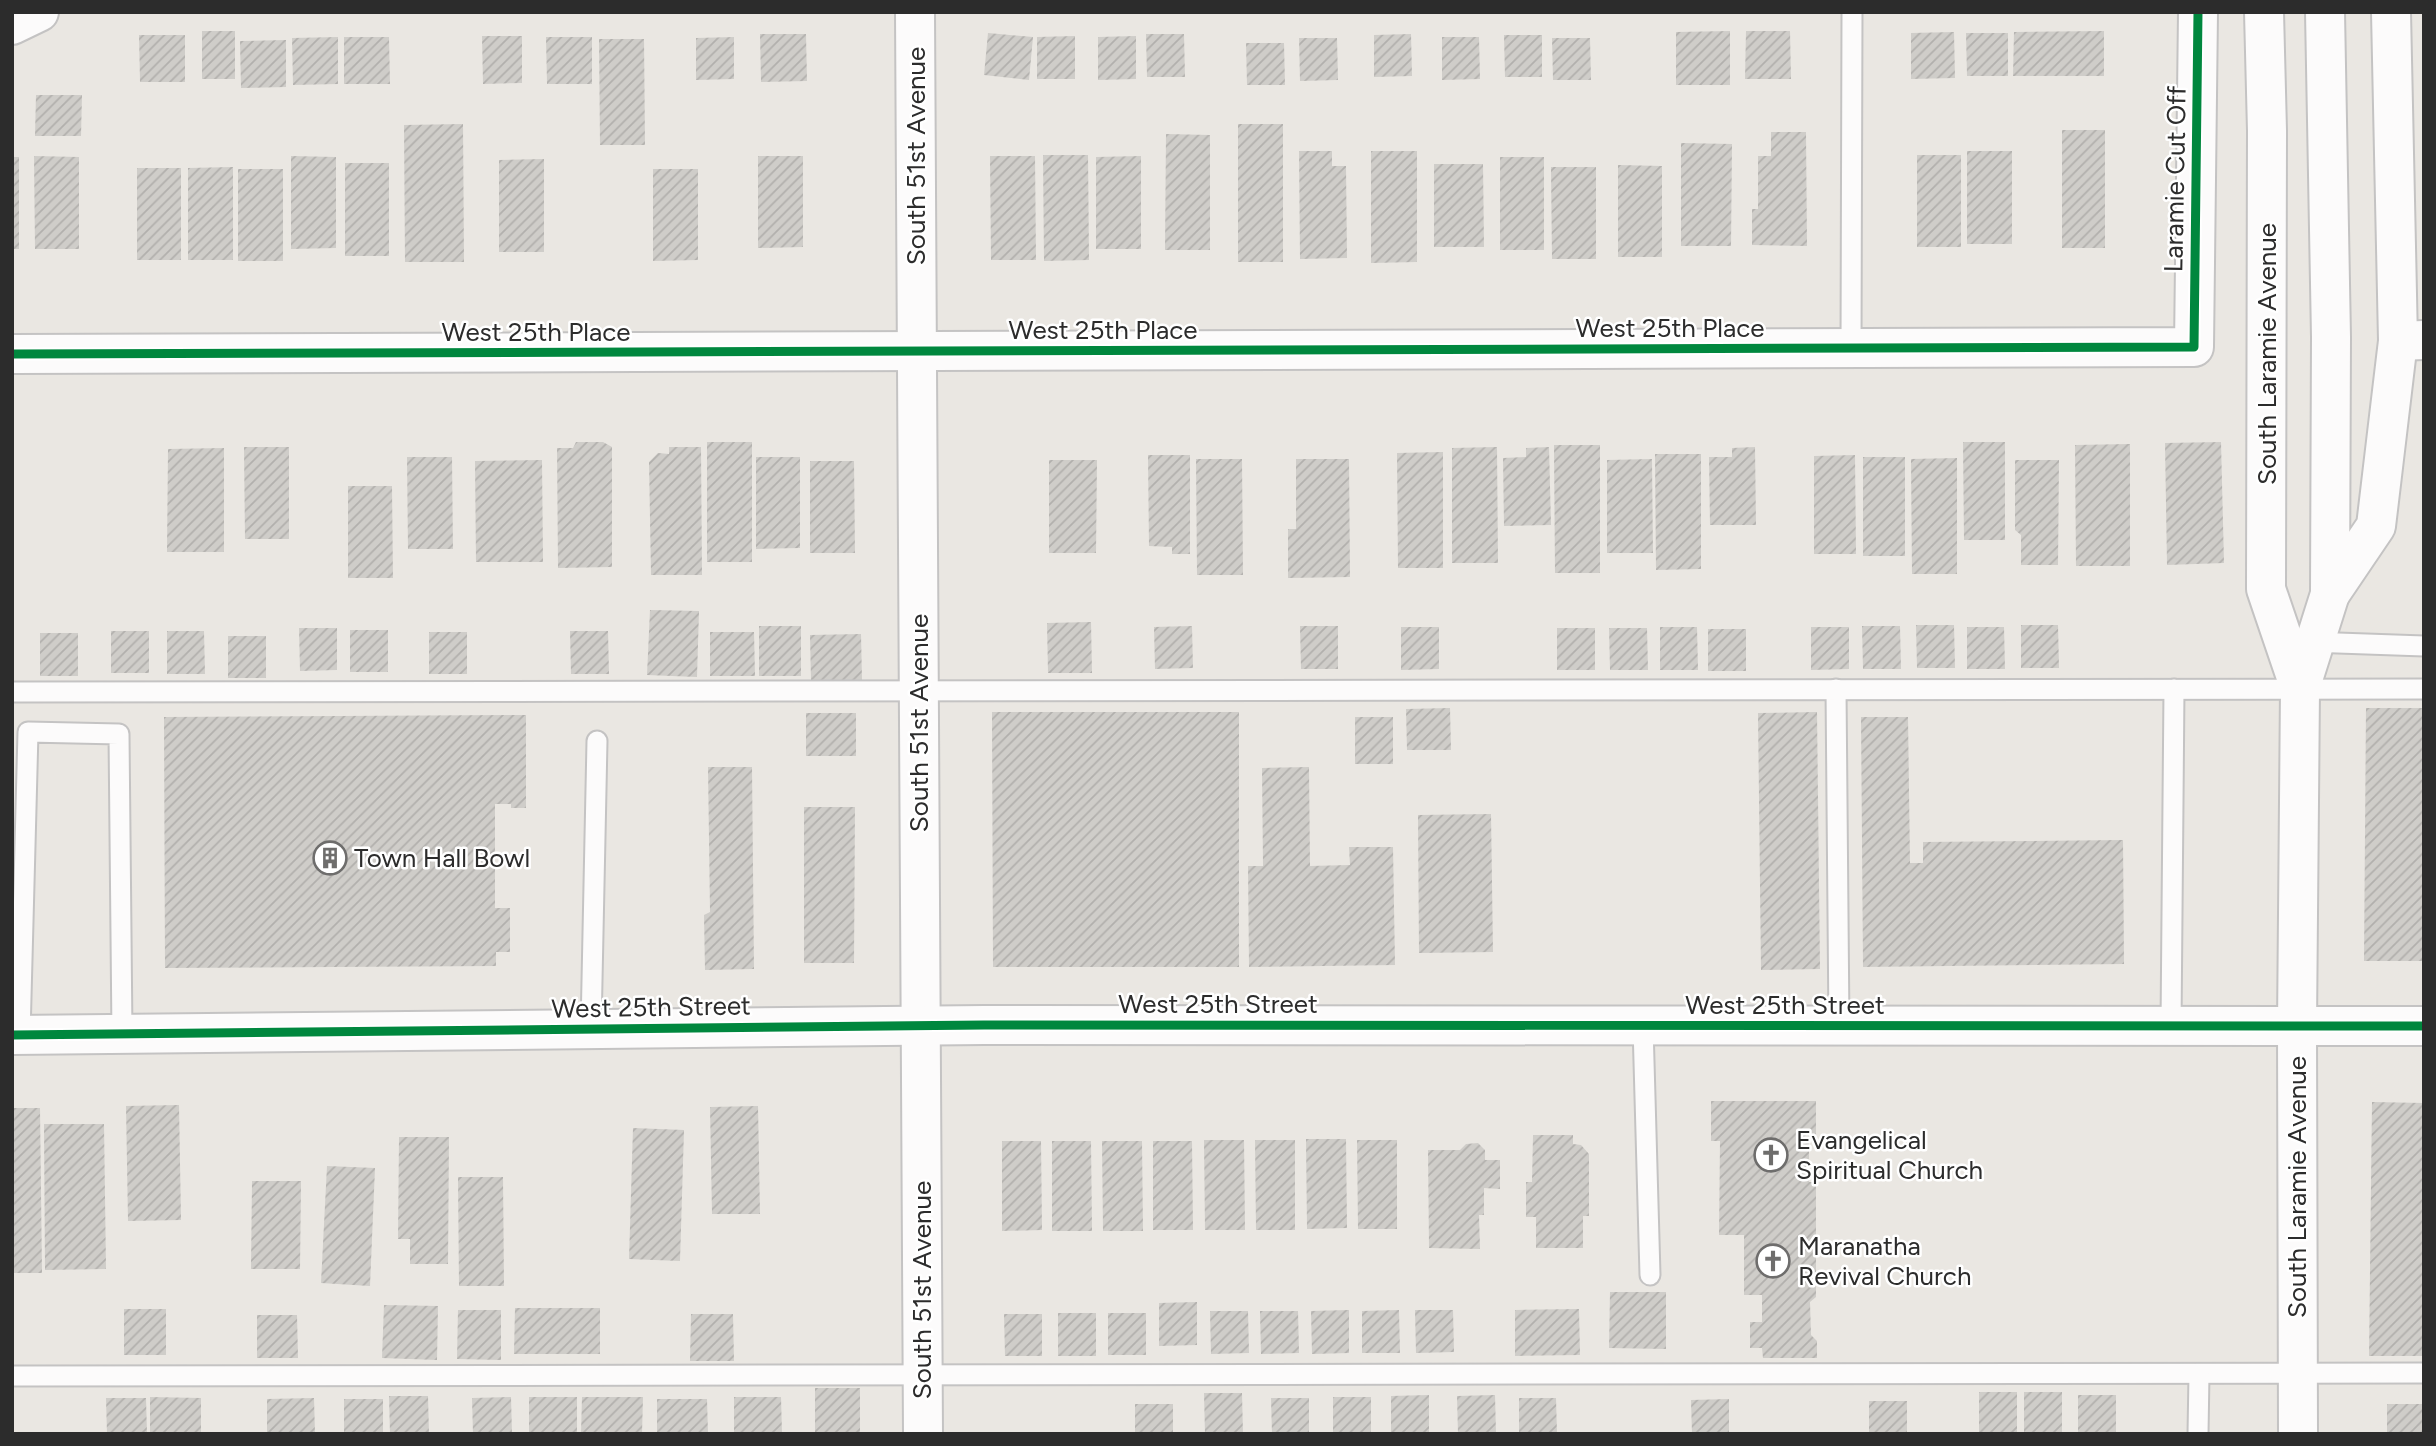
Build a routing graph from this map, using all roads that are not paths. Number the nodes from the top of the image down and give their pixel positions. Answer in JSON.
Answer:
{"nodes":[{"id":1,"x":39,"y":12,"type":"edge"},
{"id":2,"x":915,"y":12,"type":"edge"},
{"id":3,"x":1852,"y":12,"type":"edge"},
{"id":4,"x":2199,"y":12,"type":"edge"},
{"id":5,"x":2264,"y":12,"type":"edge"},
{"id":6,"x":2325,"y":12,"type":"edge"},
{"id":7,"x":2391,"y":12,"type":"edge"},
{"id":8,"x":12,"y":25,"type":"edge"},
{"id":9,"x":2411,"y":341,"type":"edge"},
{"id":10,"x":2194,"y":347,"type":"joint"},
{"id":11,"x":1851,"y":348,"type":"junction"},
{"id":12,"x":917,"y":352,"type":"junction"},
{"id":13,"x":12,"y":354,"type":"edge"},
{"id":14,"x":2330,"y":594,"type":"junction"},
{"id":15,"x":2300,"y":641,"type":"junction"},
{"id":16,"x":2424,"y":646,"type":"edge"},
{"id":17,"x":1836,"y":689,"type":"junction"},
{"id":18,"x":2174,"y":689,"type":"junction"},
{"id":19,"x":2300,"y":689,"type":"junction"},
{"id":20,"x":2424,"y":689,"type":"edge"},
{"id":21,"x":919,"y":690,"type":"junction"},
{"id":22,"x":12,"y":692,"type":"edge"},
{"id":23,"x":597,"y":741,"type":"dead end"},
{"id":24,"x":921,"y":1026,"type":"junction"},
{"id":25,"x":1643,"y":1026,"type":"junction"},
{"id":26,"x":1839,"y":1026,"type":"junction"},
{"id":27,"x":2171,"y":1026,"type":"junction"},
{"id":28,"x":2297,"y":1026,"type":"junction"},
{"id":29,"x":2424,"y":1026,"type":"edge"},
{"id":30,"x":591,"y":1029,"type":"junction"},
{"id":31,"x":122,"y":1034,"type":"junction"},
{"id":32,"x":16,"y":1035,"type":"edge"},
{"id":33,"x":1650,"y":1275,"type":"dead end"},
{"id":34,"x":2424,"y":1373,"type":"edge"},
{"id":35,"x":2199,"y":1374,"type":"junction"},
{"id":36,"x":2298,"y":1374,"type":"junction"},
{"id":37,"x":923,"y":1375,"type":"junction"},
{"id":38,"x":12,"y":1376,"type":"edge"},
{"id":39,"x":923,"y":1434,"type":"edge"},
{"id":40,"x":2198,"y":1434,"type":"edge"},
{"id":41,"x":2298,"y":1434,"type":"edge"}],
"edges":[{"from":1,"to":8,"type":"street"},
{"from":2,"to":12,"type":"street","name":"South 51st Avenue"},
{"from":3,"to":11,"type":"lane"},
{"from":4,"to":10,"type":"street","name":"Laramie Cut Off"},
{"from":5,"to":15,"type":"street","name":"South Laramie Avenue"},
{"from":6,"to":14,"type":"street","name":"South Laramie Avenue"},
{"from":7,"to":9,"type":"street"},
{"from":9,"to":14,"type":"street"},
{"from":10,"to":11,"type":"street","name":"West 25th Place"},
{"from":11,"to":12,"type":"street","name":"West 25th Place"},
{"from":12,"to":13,"type":"street","name":"West 25th Place"},
{"from":12,"to":21,"type":"street","name":"South 51st Avenue"},
{"from":14,"to":15,"type":"street","name":"South Laramie Avenue"},
{"from":15,"to":16,"type":"lane"},
{"from":15,"to":19,"type":"street","name":"South Laramie Avenue"},
{"from":17,"to":18,"type":"lane"},
{"from":17,"to":21,"type":"lane"},
{"from":17,"to":26,"type":"lane"},
{"from":18,"to":19,"type":"lane"},
{"from":18,"to":27,"type":"lane"},
{"from":19,"to":20,"type":"lane"},
{"from":19,"to":28,"type":"street","name":"South Laramie Avenue"},
{"from":21,"to":22,"type":"lane"},
{"from":21,"to":24,"type":"street","name":"South 51st Avenue"},
{"from":23,"to":30,"type":"lane"},
{"from":24,"to":25,"type":"street","name":"West 25th Street"},
{"from":24,"to":30,"type":"street","name":"West 25th Street"},
{"from":24,"to":37,"type":"street","name":"South 51st Avenue"},
{"from":25,"to":26,"type":"street","name":"West 25th Street"},
{"from":25,"to":33,"type":"lane"},
{"from":26,"to":27,"type":"street","name":"West 25th Street"},
{"from":27,"to":28,"type":"street","name":"West 25th Street"},
{"from":28,"to":29,"type":"street","name":"West 25th Street"},
{"from":28,"to":36,"type":"street","name":"South Laramie Avenue"},
{"from":30,"to":31,"type":"street","name":"West 25th Street"},
{"from":31,"to":32,"type":"street","name":"West 25th Street"},
{"from":31,"to":32,"type":"lane"},
{"from":34,"to":36,"type":"lane"},
{"from":35,"to":36,"type":"lane"},
{"from":35,"to":37,"type":"lane"},
{"from":35,"to":40,"type":"lane"},
{"from":36,"to":41,"type":"street","name":"South Laramie Avenue"},
{"from":37,"to":38,"type":"lane"},
{"from":37,"to":39,"type":"street","name":"South 51st Avenue"}]}
